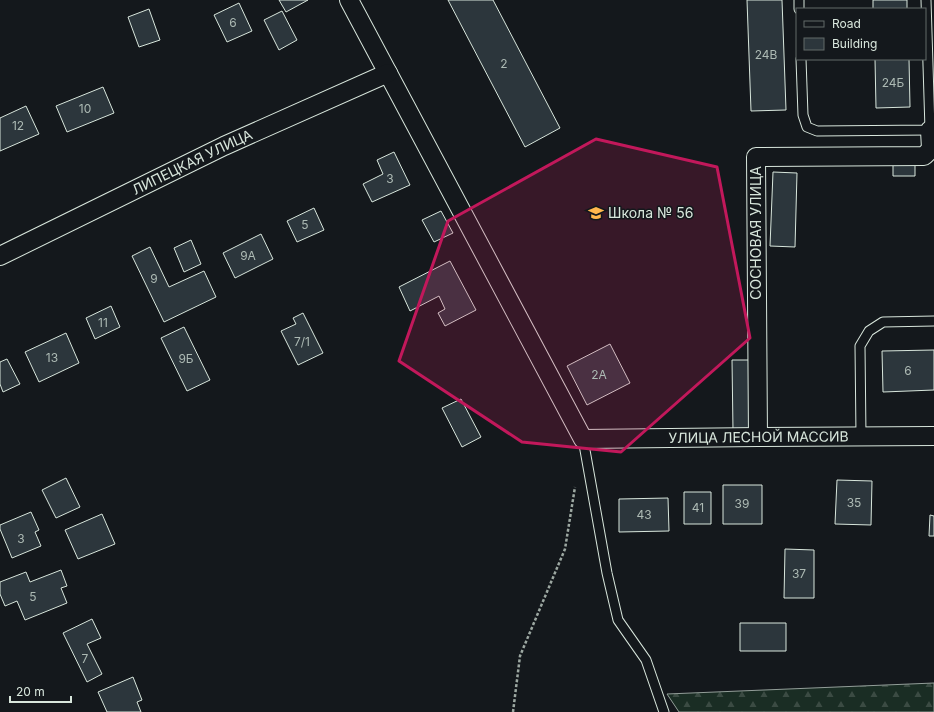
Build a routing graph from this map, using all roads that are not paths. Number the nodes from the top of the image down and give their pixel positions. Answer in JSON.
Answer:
{"nodes":[{"id":1,"x":349,"y":0,"type":"edge"},
{"id":2,"x":926,"y":0,"type":"edge"},
{"id":3,"x":801,"y":60,"type":"edge"},
{"id":4,"x":388,"y":73,"type":"junction"},
{"id":5,"x":932,"y":130,"type":"edge"},
{"id":6,"x":0,"y":256,"type":"edge"},
{"id":7,"x":934,"y":321,"type":"edge"},
{"id":8,"x":861,"y":436,"type":"junction"},
{"id":9,"x":934,"y":436,"type":"edge"},
{"id":10,"x":758,"y":437,"type":"junction"},
{"id":11,"x":583,"y":439,"type":"junction"},
{"id":12,"x":664,"y":712,"type":"edge"}],
"edges":[{"from":1,"to":4,"type":"street"},
{"from":2,"to":5,"type":"lane"},
{"from":3,"to":5,"type":"lane"},
{"from":4,"to":6,"type":"street","name":"ЛИПЕЦКАЯ УЛИЦА"},
{"from":4,"to":11,"type":"street"},
{"from":5,"to":10,"type":"street","name":"СОСНОВАЯ УЛИЦА"},
{"from":7,"to":8,"type":"lane"},
{"from":8,"to":9,"type":"street","name":"УЛИЦА ЛЕСНОЙ МАССИВ"},
{"from":8,"to":10,"type":"street","name":"УЛИЦА ЛЕСНОЙ МАССИВ"},
{"from":10,"to":11,"type":"street","name":"УЛИЦА ЛЕСНОЙ МАССИВ"},
{"from":11,"to":12,"type":"lane"}]}
